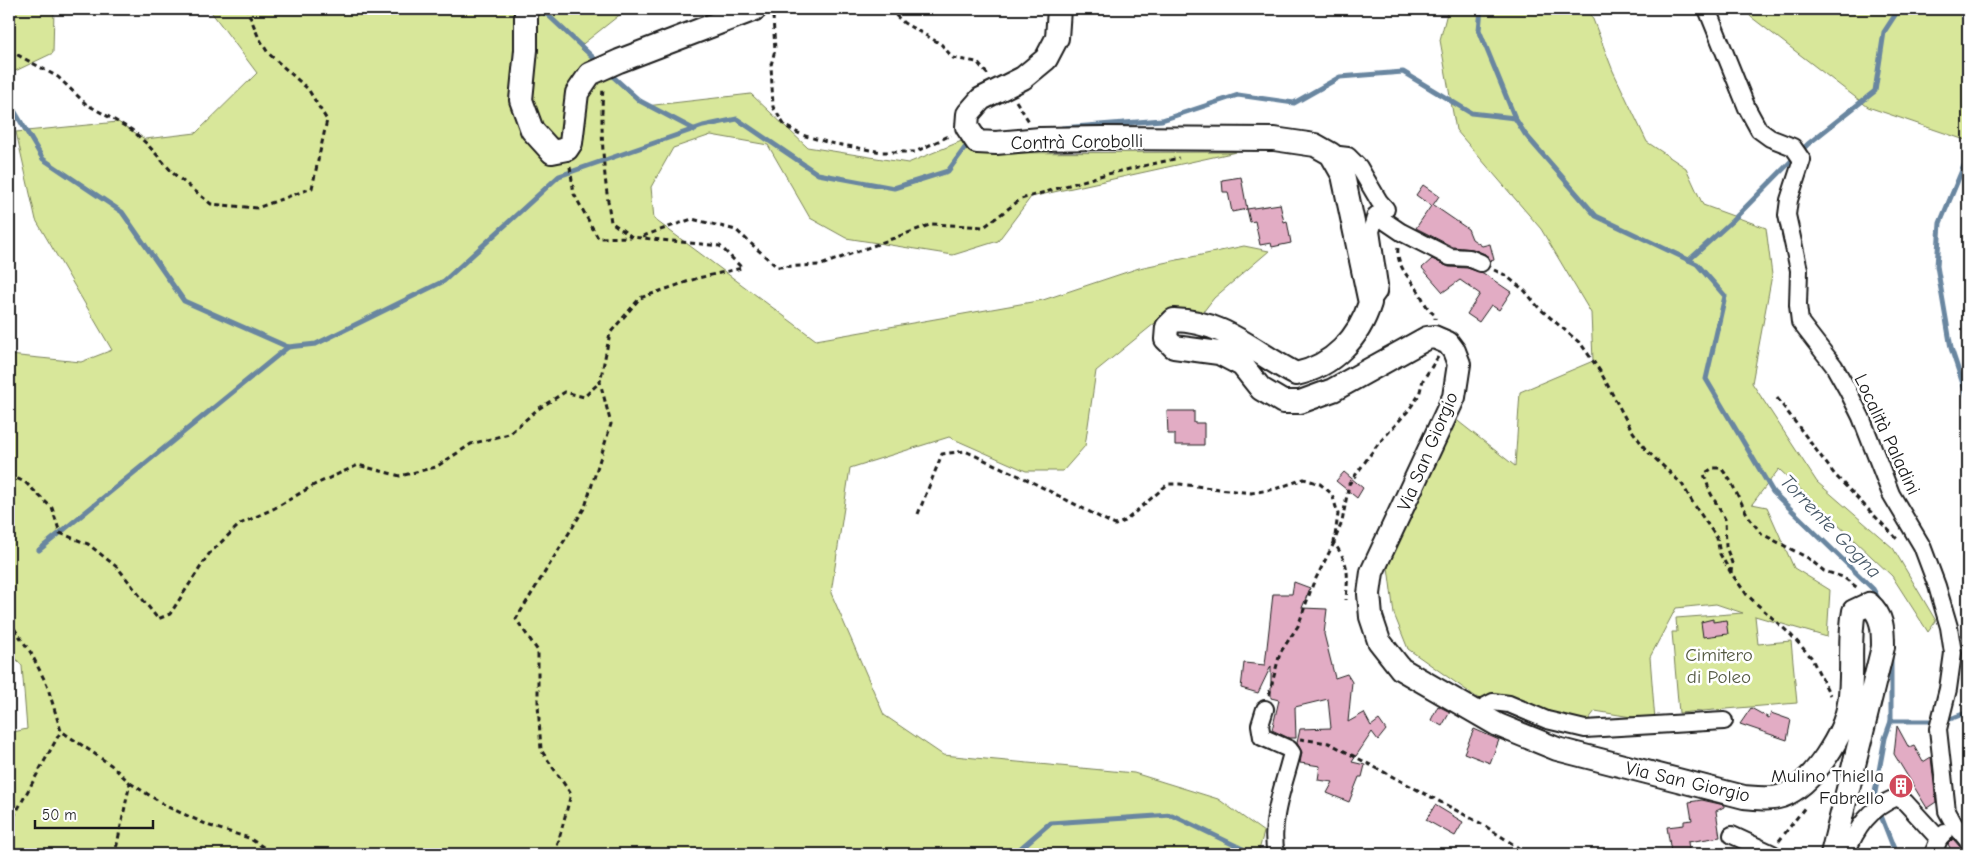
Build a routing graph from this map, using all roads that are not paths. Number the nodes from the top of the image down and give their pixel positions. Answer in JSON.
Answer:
{"nodes":[{"id":1,"x":755,"y":9,"type":"edge"},
{"id":2,"x":1059,"y":9,"type":"edge"},
{"id":3,"x":1707,"y":9,"type":"edge"},
{"id":4,"x":526,"y":10,"type":"edge"},
{"id":5,"x":1331,"y":154,"type":"junction"},
{"id":6,"x":1386,"y":209,"type":"dead end"},
{"id":7,"x":1481,"y":263,"type":"road end"},
{"id":8,"x":1370,"y":303,"type":"junction"},
{"id":9,"x":1265,"y":709,"type":"road end"},
{"id":10,"x":1474,"y":712,"type":"junction"},
{"id":11,"x":1724,"y":721,"type":"dead end"},
{"id":12,"x":1954,"y":824,"type":"junction"},
{"id":13,"x":1732,"y":835,"type":"dead end"},
{"id":14,"x":1968,"y":841,"type":"edge"},
{"id":15,"x":1936,"y":847,"type":"edge"},
{"id":16,"x":1276,"y":854,"type":"edge"},
{"id":17,"x":1773,"y":854,"type":"edge"},
{"id":18,"x":1832,"y":854,"type":"edge"},
{"id":19,"x":1846,"y":854,"type":"edge"}],
"edges":[{"from":1,"to":4,"type":"street"},
{"from":2,"to":5,"type":"street","name":"Contrà Corobolli"},
{"from":3,"to":12,"type":"street","name":"Località Paladini"},
{"from":5,"to":6,"type":"street"},
{"from":5,"to":8,"type":"street"},
{"from":7,"to":8,"type":"street"},
{"from":8,"to":10,"type":"street","name":"Via San Giorgio"},
{"from":9,"to":16,"type":"street"},
{"from":10,"to":11,"type":"street"},
{"from":10,"to":18,"type":"street","name":"Via San Giorgio"},
{"from":12,"to":14,"type":"street"},
{"from":12,"to":15,"type":"street"},
{"from":13,"to":17,"type":"street"},
{"from":15,"to":19,"type":"street"}]}
